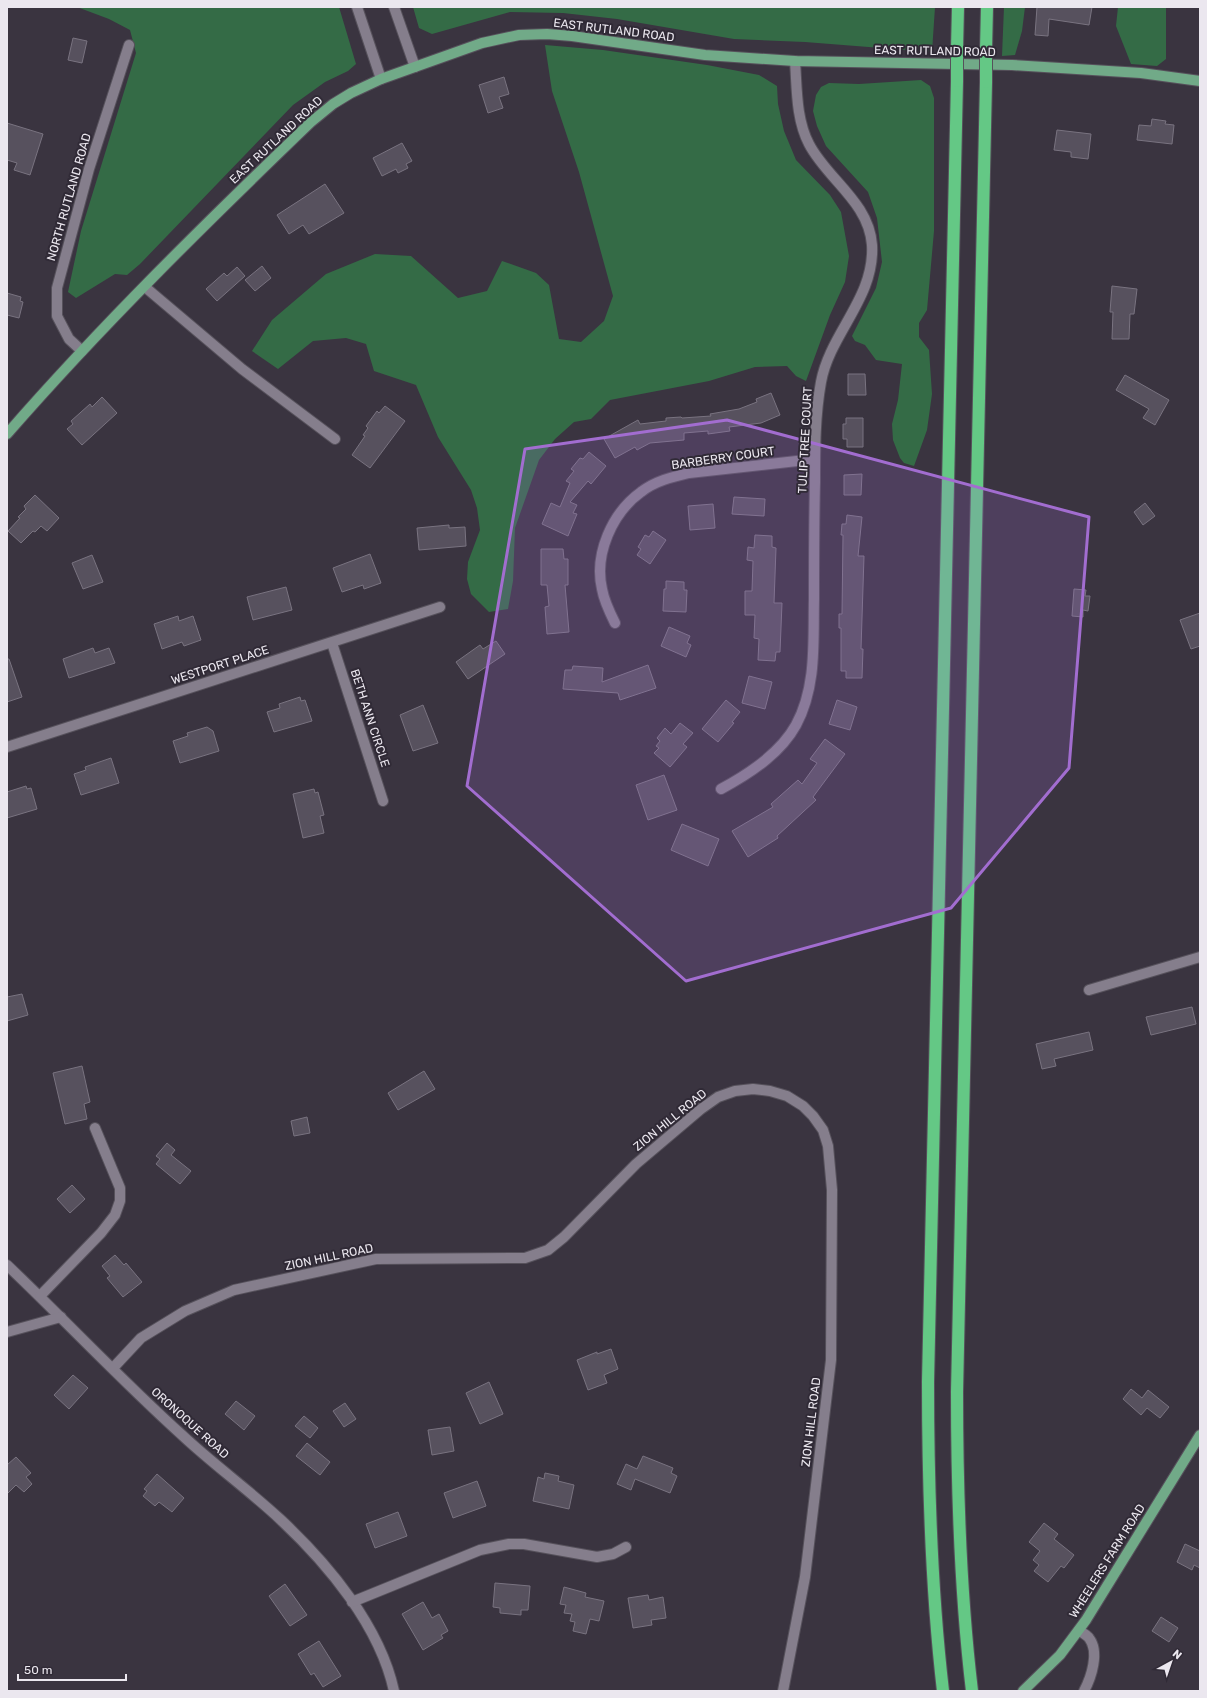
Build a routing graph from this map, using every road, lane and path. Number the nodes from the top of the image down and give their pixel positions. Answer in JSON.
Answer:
{"nodes":[{"id":1,"x":357,"y":7,"type":"edge"},
{"id":2,"x":394,"y":7,"type":"edge"},
{"id":3,"x":958,"y":7,"type":"edge"},
{"id":4,"x":987,"y":7,"type":"edge"},
{"id":5,"x":129,"y":45,"type":"dead end"},
{"id":6,"x":796,"y":61,"type":"junction"},
{"id":7,"x":415,"y":66,"type":"junction"},
{"id":8,"x":381,"y":79,"type":"junction"},
{"id":9,"x":1200,"y":81,"type":"edge"},
{"id":10,"x":145,"y":287,"type":"junction"},
{"id":11,"x":82,"y":351,"type":"junction"},
{"id":12,"x":7,"y":434,"type":"edge"},
{"id":13,"x":335,"y":438,"type":"dead end"},
{"id":14,"x":815,"y":459,"type":"junction"},
{"id":15,"x":440,"y":607,"type":"dead end"},
{"id":16,"x":615,"y":624,"type":"dead end"},
{"id":17,"x":332,"y":642,"type":"junction"},
{"id":18,"x":7,"y":748,"type":"edge"},
{"id":19,"x":720,"y":789,"type":"dead end"},
{"id":20,"x":383,"y":801,"type":"dead end"},
{"id":21,"x":1200,"y":957,"type":"edge"},
{"id":22,"x":1089,"y":990,"type":"dead end"},
{"id":23,"x":95,"y":1128,"type":"dead end"},
{"id":24,"x":7,"y":1264,"type":"edge"},
{"id":25,"x":40,"y":1296,"type":"junction"},
{"id":26,"x":61,"y":1317,"type":"junction"},
{"id":27,"x":7,"y":1332,"type":"edge"},
{"id":28,"x":113,"y":1368,"type":"junction"},
{"id":29,"x":1200,"y":1435,"type":"edge"},
{"id":30,"x":626,"y":1547,"type":"dead end"},
{"id":31,"x":352,"y":1602,"type":"junction"},
{"id":32,"x":1079,"y":1630,"type":"junction"},
{"id":33,"x":394,"y":1691,"type":"edge"},
{"id":34,"x":783,"y":1691,"type":"edge"},
{"id":35,"x":943,"y":1691,"type":"edge"},
{"id":36,"x":972,"y":1691,"type":"edge"},
{"id":37,"x":1023,"y":1691,"type":"edge"},
{"id":38,"x":1084,"y":1691,"type":"edge"}],
"edges":[{"from":1,"to":8,"type":"street"},
{"from":2,"to":7,"type":"street"},
{"from":3,"to":35,"type":"highway","bridge":true},
{"from":4,"to":36,"type":"highway","bridge":true},
{"from":5,"to":11,"type":"street","name":"NORTH RUTLAND ROAD"},
{"from":6,"to":7,"type":"main road","name":"EAST RUTLAND ROAD"},
{"from":6,"to":9,"type":"main road","name":"EAST RUTLAND ROAD"},
{"from":6,"to":14,"type":"street","name":"TULIP TREE COURT"},
{"from":7,"to":8,"type":"main road","name":"EAST RUTLAND ROAD"},
{"from":8,"to":10,"type":"main road","name":"EAST RUTLAND ROAD"},
{"from":10,"to":11,"type":"main road","name":"EAST RUTLAND ROAD"},
{"from":10,"to":13,"type":"street"},
{"from":11,"to":12,"type":"main road","name":"EAST RUTLAND ROAD"},
{"from":14,"to":16,"type":"street","name":"BARBERRY COURT"},
{"from":14,"to":19,"type":"street","name":"TULIP TREE COURT"},
{"from":15,"to":17,"type":"street","name":"WESTPORT PLACE"},
{"from":17,"to":18,"type":"street","name":"WESTPORT PLACE"},
{"from":17,"to":20,"type":"street","name":"BETH ANN CIRCLE"},
{"from":21,"to":22,"type":"street"},
{"from":23,"to":25,"type":"street"},
{"from":24,"to":25,"type":"street","name":"ORONOQUE ROAD"},
{"from":25,"to":26,"type":"street","name":"ORONOQUE ROAD"},
{"from":26,"to":27,"type":"street"},
{"from":26,"to":28,"type":"street","name":"ORONOQUE ROAD"},
{"from":28,"to":31,"type":"street","name":"ORONOQUE ROAD"},
{"from":28,"to":34,"type":"street","name":"ZION HILL ROAD"},
{"from":29,"to":32,"type":"main road","name":"WHEELERS FARM ROAD"},
{"from":30,"to":31,"type":"street"},
{"from":31,"to":33,"type":"street","name":"ORONOQUE ROAD"},
{"from":32,"to":37,"type":"main road","name":"WHEELERS FARM ROAD"},
{"from":32,"to":38,"type":"street"}]}
